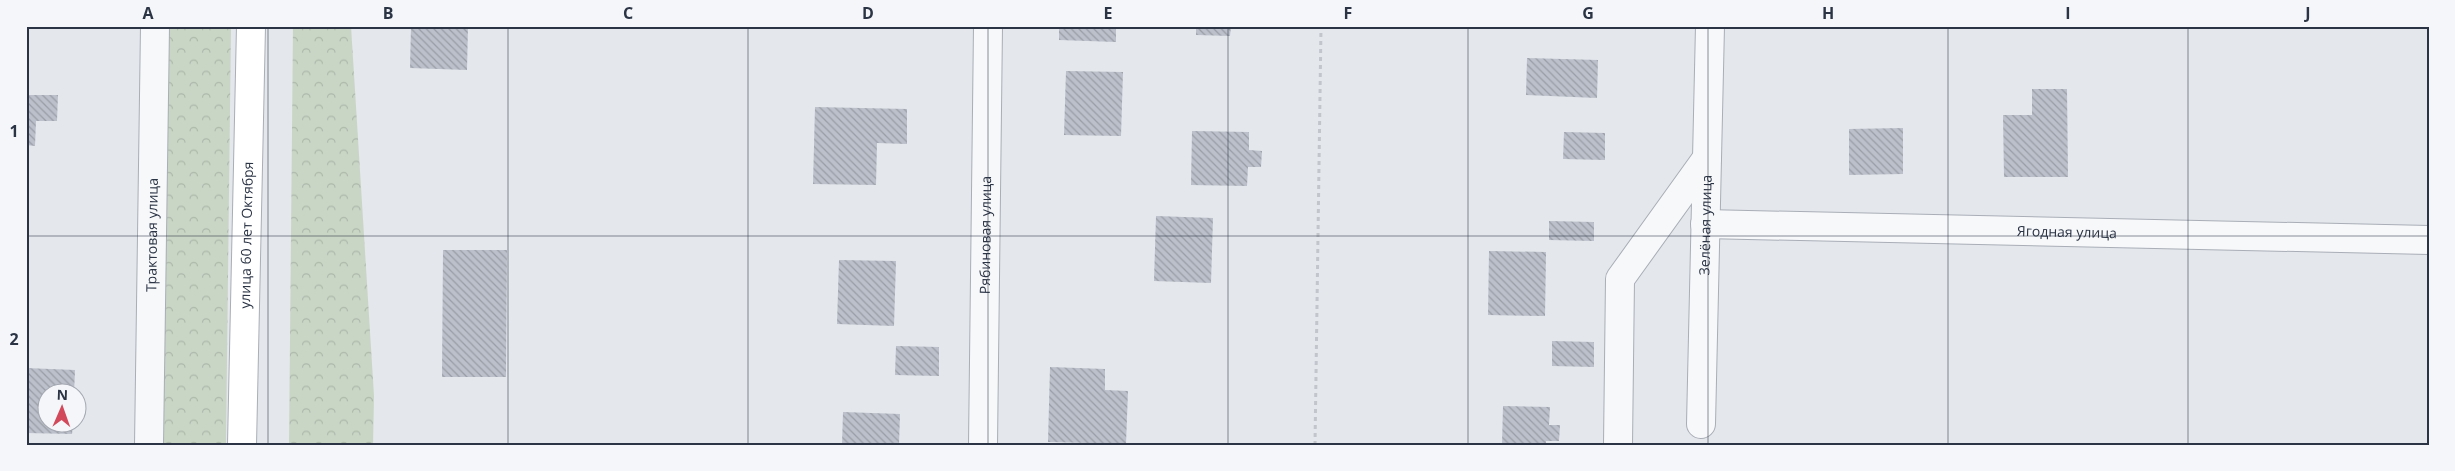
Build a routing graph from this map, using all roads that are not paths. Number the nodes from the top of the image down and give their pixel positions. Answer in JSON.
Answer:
{"nodes":[{"id":1,"x":155,"y":26,"type":"edge"},
{"id":2,"x":251,"y":26,"type":"edge"},
{"id":3,"x":988,"y":26,"type":"edge"},
{"id":4,"x":1710,"y":26,"type":"edge"},
{"id":5,"x":1707,"y":158,"type":"junction"},
{"id":6,"x":1705,"y":224,"type":"junction"},
{"id":7,"x":2429,"y":240,"type":"edge"},
{"id":8,"x":1701,"y":424,"type":"dead end"},
{"id":9,"x":149,"y":445,"type":"edge"},
{"id":10,"x":242,"y":445,"type":"edge"},
{"id":11,"x":983,"y":445,"type":"edge"},
{"id":12,"x":1618,"y":445,"type":"edge"}],
"edges":[{"from":1,"to":9,"type":"street","name":"Трактовая улица"},
{"from":2,"to":10,"type":"street","name":"улица 60 лет Октября"},
{"from":3,"to":11,"type":"street","name":"Рябиновая улица"},
{"from":4,"to":5,"type":"street","name":"Зелёная улица"},
{"from":5,"to":6,"type":"street","name":"Зелёная улица"},
{"from":5,"to":12,"type":"street"},
{"from":6,"to":7,"type":"street","name":"Ягодная улица"},
{"from":6,"to":8,"type":"street","name":"Зелёная улица"}]}
